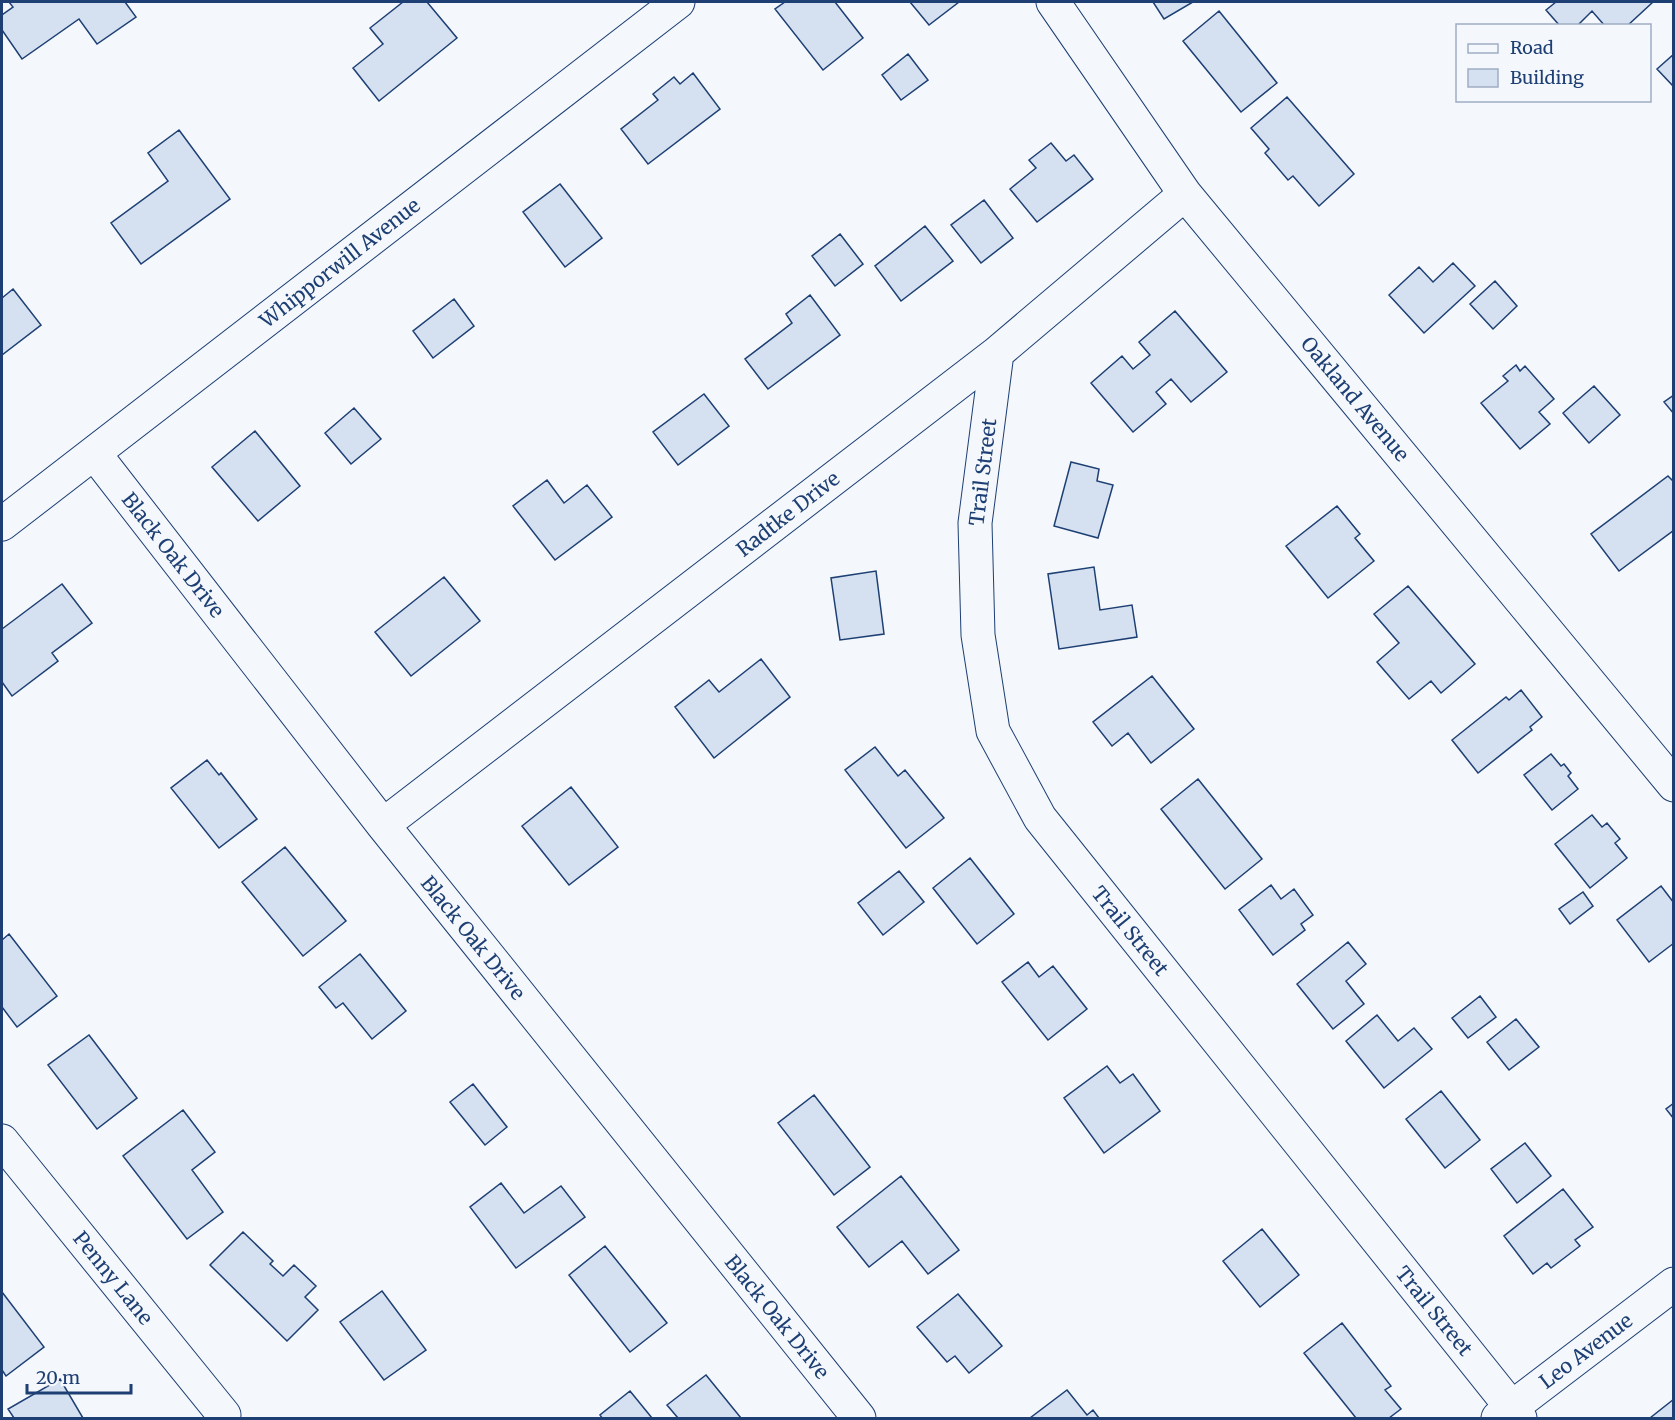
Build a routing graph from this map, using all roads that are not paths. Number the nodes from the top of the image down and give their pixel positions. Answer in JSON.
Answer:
{"nodes":[{"id":1,"x":678,"y":2,"type":"edge"},
{"id":2,"x":1053,"y":2,"type":"edge"},
{"id":3,"x":1185,"y":194,"type":"junction"},
{"id":4,"x":997,"y":353,"type":"junction"},
{"id":5,"x":94,"y":453,"type":"junction"},
{"id":6,"x":2,"y":524,"type":"edge"},
{"id":7,"x":1674,"y":785,"type":"edge"},
{"id":8,"x":383,"y":825,"type":"junction"},
{"id":9,"x":2,"y":1142,"type":"edge"},
{"id":10,"x":1674,"y":1284,"type":"edge"},
{"id":11,"x":224,"y":1415,"type":"dead end"},
{"id":12,"x":1510,"y":1415,"type":"edge"},
{"id":13,"x":859,"y":1419,"type":"edge"}],
"edges":[{"from":1,"to":5,"type":"street","name":"Whipporwill Avenue"},
{"from":2,"to":3,"type":"street","name":"Oakland Avenue"},
{"from":3,"to":4,"type":"street","name":"Radtke Drive"},
{"from":3,"to":7,"type":"street","name":"Oakland Avenue"},
{"from":4,"to":8,"type":"street","name":"Radtke Drive"},
{"from":4,"to":12,"type":"street","name":"Trail Street"},
{"from":5,"to":6,"type":"street","name":"Whipporwill Avenue"},
{"from":5,"to":8,"type":"street","name":"Black Oak Drive"},
{"from":8,"to":13,"type":"street","name":"Black Oak Drive"},
{"from":9,"to":11,"type":"street","name":"Penny Lane"},
{"from":10,"to":12,"type":"street","name":"Leo Avenue"}]}
